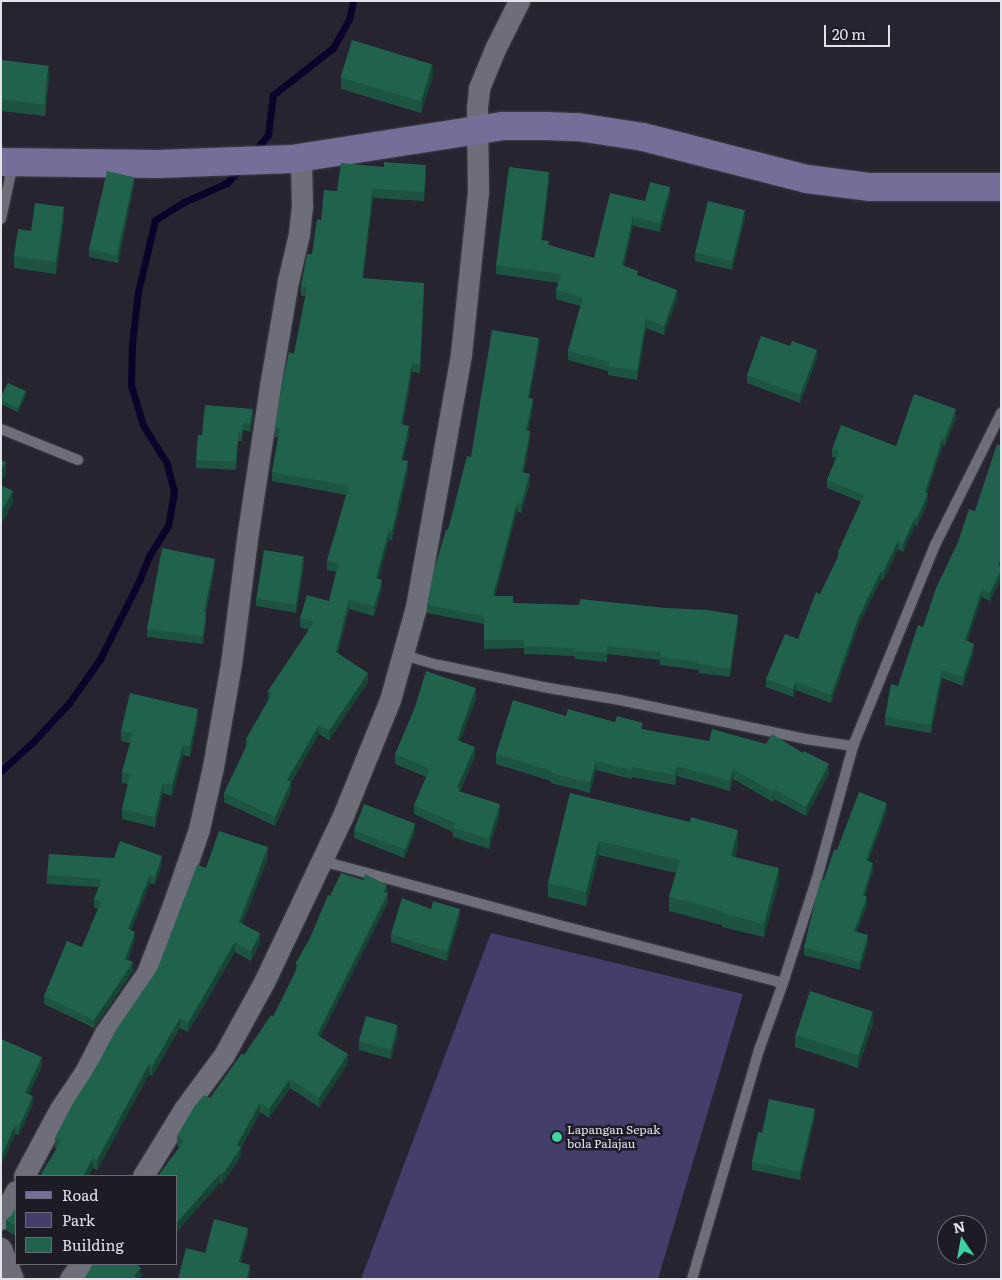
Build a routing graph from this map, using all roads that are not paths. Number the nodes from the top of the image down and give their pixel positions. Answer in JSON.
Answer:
{"nodes":[{"id":1,"x":520,"y":1,"type":"edge"},
{"id":2,"x":479,"y":129,"type":"junction"},
{"id":3,"x":296,"y":159,"type":"junction"},
{"id":4,"x":7,"y":162,"type":"edge"},
{"id":5,"x":1001,"y":187,"type":"edge"},
{"id":6,"x":1,"y":219,"type":"edge"},
{"id":7,"x":1001,"y":413,"type":"edge"},
{"id":8,"x":1,"y":428,"type":"edge"},
{"id":9,"x":78,"y":460,"type":"dead end"},
{"id":10,"x":403,"y":655,"type":"junction"},
{"id":11,"x":853,"y":746,"type":"junction"},
{"id":12,"x":322,"y":860,"type":"junction"},
{"id":13,"x":783,"y":982,"type":"junction"},
{"id":14,"x":25,"y":1175,"type":"edge"},
{"id":15,"x":144,"y":1175,"type":"edge"},
{"id":16,"x":15,"y":1193,"type":"edge"},
{"id":17,"x":1,"y":1219,"type":"edge"},
{"id":18,"x":1,"y":1248,"type":"edge"},
{"id":19,"x":81,"y":1265,"type":"edge"},
{"id":20,"x":13,"y":1279,"type":"edge"},
{"id":21,"x":70,"y":1279,"type":"edge"},
{"id":22,"x":692,"y":1279,"type":"edge"}],
"edges":[{"from":1,"to":2,"type":"street"},
{"from":2,"to":3,"type":"main road"},
{"from":2,"to":5,"type":"main road"},
{"from":2,"to":10,"type":"street"},
{"from":3,"to":4,"type":"main road"},
{"from":3,"to":14,"type":"street"},
{"from":4,"to":6,"type":"lane"},
{"from":7,"to":11,"type":"lane"},
{"from":8,"to":9,"type":"lane"},
{"from":10,"to":11,"type":"lane"},
{"from":10,"to":12,"type":"street"},
{"from":11,"to":13,"type":"lane"},
{"from":12,"to":13,"type":"lane"},
{"from":12,"to":15,"type":"street"},
{"from":13,"to":22,"type":"lane"},
{"from":16,"to":17,"type":"street"},
{"from":18,"to":20,"type":"street"},
{"from":19,"to":21,"type":"street"}]}
